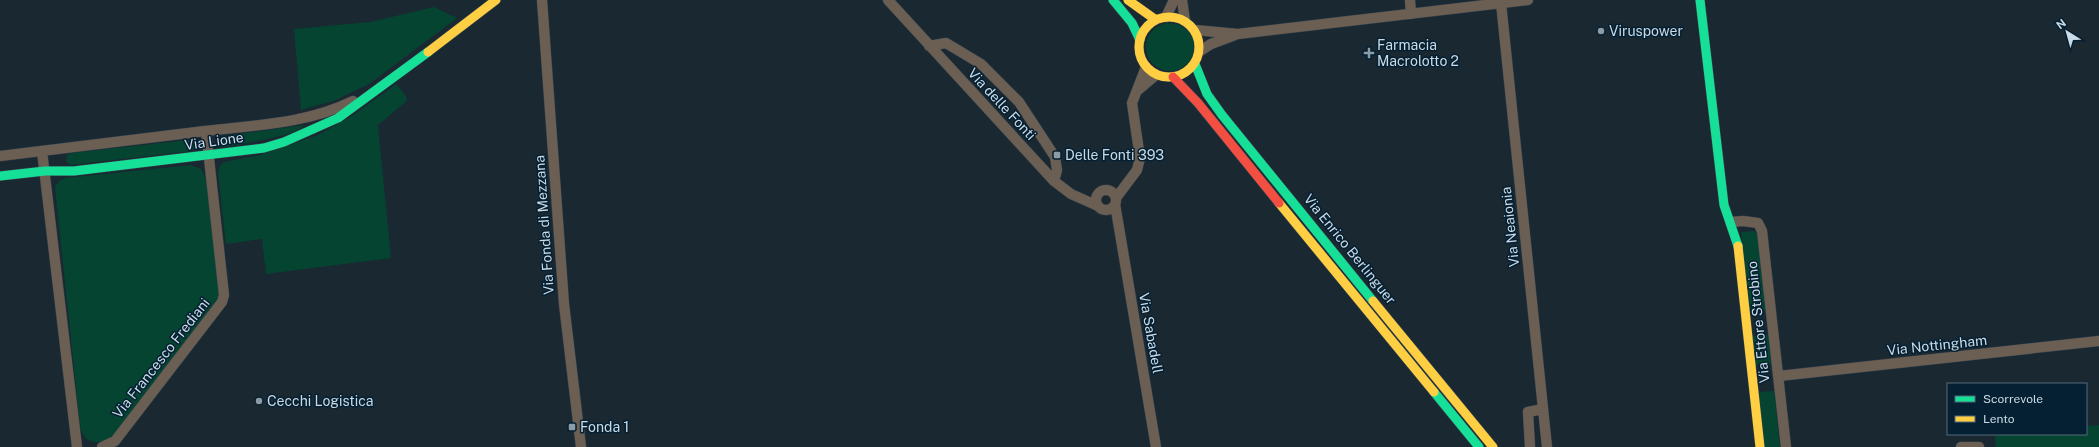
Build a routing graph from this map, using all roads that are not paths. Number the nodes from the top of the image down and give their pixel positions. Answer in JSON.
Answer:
{"nodes":[{"id":1,"x":496,"y":0,"type":"edge"},
{"id":2,"x":542,"y":0,"type":"edge"},
{"id":3,"x":888,"y":0,"type":"edge"},
{"id":4,"x":1113,"y":0,"type":"edge"},
{"id":5,"x":1128,"y":0,"type":"edge"},
{"id":6,"x":1174,"y":0,"type":"edge"},
{"id":7,"x":1182,"y":0,"type":"edge"},
{"id":8,"x":1410,"y":0,"type":"edge"},
{"id":9,"x":1528,"y":0,"type":"edge"},
{"id":10,"x":1700,"y":0,"type":"edge"},
{"id":11,"x":1500,"y":3,"type":"junction"},
{"id":12,"x":1411,"y":14,"type":"junction"},
{"id":13,"x":1161,"y":18,"type":"junction"},
{"id":14,"x":1185,"y":21,"type":"junction"},
{"id":15,"x":1194,"y":30,"type":"junction"},
{"id":16,"x":1238,"y":34,"type":"junction"},
{"id":17,"x":1140,"y":40,"type":"junction"},
{"id":18,"x":929,"y":46,"type":"junction"},
{"id":19,"x":1200,"y":51,"type":"junction"},
{"id":20,"x":1195,"y":64,"type":"junction"},
{"id":21,"x":1146,"y":67,"type":"junction"},
{"id":22,"x":1156,"y":75,"type":"junction"},
{"id":23,"x":1173,"y":78,"type":"junction"},
{"id":24,"x":1137,"y":91,"type":"junction"},
{"id":25,"x":373,"y":92,"type":"junction"},
{"id":26,"x":206,"y":131,"type":"junction"},
{"id":27,"x":42,"y":151,"type":"junction"},
{"id":28,"x":0,"y":156,"type":"edge"},
{"id":29,"x":209,"y":156,"type":"junction"},
{"id":30,"x":45,"y":171,"type":"junction"},
{"id":31,"x":0,"y":176,"type":"edge"},
{"id":32,"x":1054,"y":180,"type":"junction"},
{"id":33,"x":1114,"y":198,"type":"junction"},
{"id":34,"x":1101,"y":204,"type":"junction"},
{"id":35,"x":1730,"y":222,"type":"junction"},
{"id":36,"x":1118,"y":224,"type":"junction"},
{"id":37,"x":2099,"y":342,"type":"edge"},
{"id":38,"x":1779,"y":376,"type":"junction"},
{"id":39,"x":1543,"y":409,"type":"junction"},
{"id":40,"x":77,"y":447,"type":"edge"},
{"id":41,"x":102,"y":447,"type":"edge"},
{"id":42,"x":581,"y":447,"type":"edge"},
{"id":43,"x":1156,"y":447,"type":"edge"},
{"id":44,"x":1479,"y":447,"type":"edge"},
{"id":45,"x":1493,"y":447,"type":"edge"},
{"id":46,"x":1530,"y":447,"type":"edge"},
{"id":47,"x":1547,"y":447,"type":"edge"},
{"id":48,"x":1760,"y":447,"type":"edge"},
{"id":49,"x":1786,"y":447,"type":"edge"},
{"id":50,"x":1961,"y":447,"type":"edge"},
{"id":51,"x":1979,"y":447,"type":"edge"}],
"edges":[{"from":1,"to":25,"type":"main road","name":"Via Lione"},
{"from":2,"to":42,"type":"street","name":"Via Fonda di Mezzana"},
{"from":3,"to":18,"type":"street","name":"Via delle Fonti"},
{"from":4,"to":17,"type":"main road"},
{"from":5,"to":13,"type":"main road"},
{"from":6,"to":13,"type":"street"},
{"from":7,"to":14,"type":"street"},
{"from":8,"to":12,"type":"street"},
{"from":9,"to":11,"type":"street"},
{"from":10,"to":35,"type":"main road","name":"Via Ettore Strobino"},
{"from":11,"to":12,"type":"street"},
{"from":11,"to":39,"type":"street","name":"Via Neaionia"},
{"from":12,"to":16,"type":"street"},
{"from":13,"to":14,"type":"main road"},
{"from":13,"to":17,"type":"main road"},
{"from":14,"to":15,"type":"main road"},
{"from":15,"to":16,"type":"street"},
{"from":15,"to":19,"type":"main road"},
{"from":16,"to":19,"type":"street"},
{"from":17,"to":21,"type":"main road"},
{"from":18,"to":32,"type":"street","name":"Via delle Fonti"},
{"from":18,"to":32,"type":"street","name":"Via delle Fonti"},
{"from":19,"to":20,"type":"main road"},
{"from":20,"to":23,"type":"main road"},
{"from":20,"to":45,"type":"main road","name":"Via Enrico Berlinguer"},
{"from":21,"to":22,"type":"main road"},
{"from":21,"to":24,"type":"street"},
{"from":22,"to":23,"type":"main road"},
{"from":22,"to":24,"type":"street"},
{"from":23,"to":44,"type":"main road","name":"Via Enrico Berlinguer"},
{"from":24,"to":33,"type":"street"},
{"from":25,"to":26,"type":"street","name":"Via Lione"},
{"from":25,"to":29,"type":"main road","name":"Via Lione"},
{"from":26,"to":27,"type":"street","name":"Via Lione"},
{"from":26,"to":29,"type":"street","name":"Via Francesco Frediani"},
{"from":27,"to":28,"type":"street","name":"Via Lione"},
{"from":27,"to":30,"type":"street"},
{"from":29,"to":30,"type":"main road","name":"Via Lione"},
{"from":29,"to":41,"type":"street","name":"Via Francesco Frediani"},
{"from":30,"to":31,"type":"main road","name":"Via Lione"},
{"from":30,"to":40,"type":"street"},
{"from":32,"to":34,"type":"street","name":"Via delle Fonti"},
{"from":33,"to":34,"type":"street"},
{"from":33,"to":34,"type":"street"},
{"from":33,"to":36,"type":"street","name":"Via Sabadell"},
{"from":34,"to":36,"type":"street"},
{"from":35,"to":38,"type":"street","name":"Via Ettore Strobino"},
{"from":35,"to":48,"type":"main road","name":"Via Ettore Strobino"},
{"from":36,"to":43,"type":"street","name":"Via Sabadell"},
{"from":37,"to":38,"type":"street","name":"Via Nottingham"},
{"from":38,"to":49,"type":"street","name":"Via Ettore Strobino"},
{"from":39,"to":46,"type":"street"},
{"from":39,"to":47,"type":"street","name":"Via Neaionia"},
{"from":50,"to":51,"type":"street"}]}
